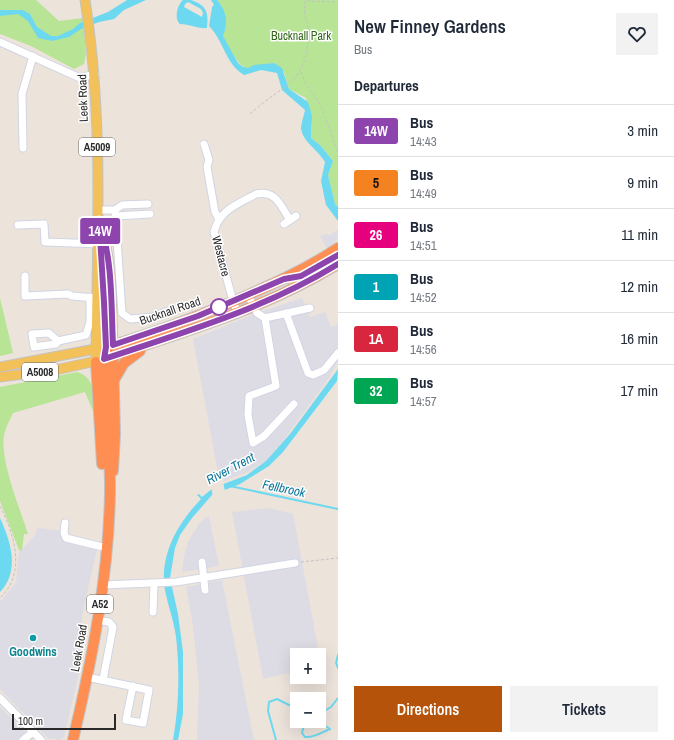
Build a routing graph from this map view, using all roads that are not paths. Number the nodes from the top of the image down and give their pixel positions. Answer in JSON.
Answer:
{"nodes":[{"id":1,"x":85,"y":0,"type":"edge"},
{"id":2,"x":0,"y":42,"type":"edge"},
{"id":3,"x":34,"y":56,"type":"junction"},
{"id":4,"x":95,"y":74,"type":"junction"},
{"id":5,"x":204,"y":144,"type":"dead end"},
{"id":6,"x":23,"y":148,"type":"dead end"},
{"id":7,"x":148,"y":204,"type":"dead end"},
{"id":8,"x":99,"y":210,"type":"junction"},
{"id":9,"x":115,"y":213,"type":"junction"},
{"id":10,"x":150,"y":214,"type":"dead end"},
{"id":11,"x":219,"y":219,"type":"junction"},
{"id":12,"x":99,"y":220,"type":"junction"},
{"id":13,"x":290,"y":220,"type":"dead end"},
{"id":14,"x":18,"y":225,"type":"dead end"},
{"id":15,"x":99,"y":244,"type":"junction"},
{"id":16,"x":338,"y":248,"type":"edge"},
{"id":17,"x":338,"y":255,"type":"edge"},
{"id":18,"x":338,"y":264,"type":"edge"},
{"id":19,"x":25,"y":276,"type":"dead end"},
{"id":20,"x":284,"y":279,"type":"junction"},
{"id":21,"x":248,"y":295,"type":"junction"},
{"id":22,"x":97,"y":299,"type":"junction"},
{"id":23,"x":233,"y":301,"type":"junction"},
{"id":24,"x":254,"y":307,"type":"junction"},
{"id":25,"x":310,"y":308,"type":"dead end"},
{"id":26,"x":171,"y":310,"type":"dead end"},
{"id":27,"x":286,"y":313,"type":"junction"},
{"id":28,"x":238,"y":314,"type":"junction"},
{"id":29,"x":265,"y":318,"type":"junction"},
{"id":30,"x":58,"y":341,"type":"dead end"},
{"id":31,"x":154,"y":343,"type":"junction"},
{"id":32,"x":105,"y":347,"type":"junction"},
{"id":33,"x":338,"y":353,"type":"edge"},
{"id":34,"x":104,"y":359,"type":"junction"},
{"id":35,"x":0,"y":367,"type":"edge"},
{"id":36,"x":0,"y":377,"type":"edge"},
{"id":37,"x":113,"y":381,"type":"junction"},
{"id":38,"x":294,"y":404,"type":"dead end"},
{"id":39,"x":110,"y":487,"type":"junction"},
{"id":40,"x":65,"y":523,"type":"dead end"},
{"id":41,"x":106,"y":548,"type":"junction"},
{"id":42,"x":202,"y":562,"type":"dead end"},
{"id":43,"x":295,"y":563,"type":"road end"},
{"id":44,"x":204,"y":577,"type":"junction"},
{"id":45,"x":157,"y":584,"type":"junction"},
{"id":46,"x":102,"y":585,"type":"junction"},
{"id":47,"x":205,"y":590,"type":"dead end"},
{"id":48,"x":153,"y":612,"type":"dead end"},
{"id":49,"x":97,"y":620,"type":"junction"},
{"id":50,"x":87,"y":677,"type":"junction"},
{"id":51,"x":103,"y":680,"type":"junction"},
{"id":52,"x":133,"y":686,"type":"junction"},
{"id":53,"x":0,"y":698,"type":"edge"},
{"id":54,"x":33,"y":732,"type":"junction"},
{"id":55,"x":40,"y":739,"type":"edge"},
{"id":56,"x":23,"y":740,"type":"edge"},
{"id":57,"x":73,"y":740,"type":"edge"}],
"edges":[{"from":1,"to":4,"type":"main road","name":"Leek Road","number":"A5009"},
{"from":2,"to":3,"type":"street"},
{"from":3,"to":4,"type":"street"},
{"from":3,"to":6,"type":"street"},
{"from":4,"to":8,"type":"main road","name":"Leek Road","number":"A5009"},
{"from":5,"to":11,"type":"street"},
{"from":7,"to":9,"type":"street"},
{"from":8,"to":9,"type":"street"},
{"from":8,"to":12,"type":"main road","name":"Leek Road","number":"A5009"},
{"from":9,"to":10,"type":"street"},
{"from":9,"to":26,"type":"street"},
{"from":11,"to":13,"type":"street","name":"Westacre"},
{"from":11,"to":23,"type":"street","name":"Westacre"},
{"from":12,"to":15,"type":"main road","name":"Leek Road","number":"A5009"},
{"from":12,"to":32,"type":"main road","name":"Leek Road","number":"A5009"},
{"from":14,"to":15,"type":"street"},
{"from":15,"to":22,"type":"main road","name":"Leek Road","number":"A5009"},
{"from":16,"to":20,"type":"highway","name":"Bucknall Road"},
{"from":17,"to":20,"type":"main road"},
{"from":18,"to":24,"type":"highway","name":"Bucknall Road"},
{"from":19,"to":22,"type":"street"},
{"from":20,"to":21,"type":"highway","name":"Bucknall Road"},
{"from":21,"to":23,"type":"highway","name":"Bucknall Road"},
{"from":21,"to":24,"type":"street"},
{"from":22,"to":30,"type":"street"},
{"from":22,"to":32,"type":"main road","number":"A5009"},
{"from":23,"to":28,"type":"street","name":"Westacre"},
{"from":23,"to":32,"type":"highway","name":"Bucknall Road"},
{"from":24,"to":28,"type":"highway","name":"Bucknall Road"},
{"from":24,"to":29,"type":"street"},
{"from":25,"to":27,"type":"street"},
{"from":27,"to":29,"type":"street"},
{"from":27,"to":33,"type":"street"},
{"from":28,"to":31,"type":"highway","name":"Bucknall Road"},
{"from":29,"to":38,"type":"street"},
{"from":31,"to":34,"type":"highway","name":"Bucknall Road"},
{"from":31,"to":37,"type":"highway"},
{"from":32,"to":34,"type":"highway"},
{"from":32,"to":34,"type":"main road"},
{"from":32,"to":35,"type":"main road","name":"Bucknall Road","number":"A5008"},
{"from":34,"to":36,"type":"main road","number":"A5008"},
{"from":34,"to":37,"type":"highway","name":"Leek Road"},
{"from":34,"to":39,"type":"highway"},
{"from":37,"to":39,"type":"highway","name":"Leek Road","number":"A52"},
{"from":39,"to":41,"type":"highway","name":"Leek Road","number":"A52"},
{"from":40,"to":41,"type":"street"},
{"from":41,"to":46,"type":"highway","name":"Leek Road","number":"A52"},
{"from":42,"to":44,"type":"street"},
{"from":43,"to":44,"type":"street"},
{"from":44,"to":45,"type":"street"},
{"from":44,"to":47,"type":"street"},
{"from":45,"to":46,"type":"street"},
{"from":45,"to":48,"type":"street"},
{"from":46,"to":49,"type":"highway","name":"Leek Road","number":"A52"},
{"from":49,"to":50,"type":"highway","name":"Leek Road","number":"A52"},
{"from":49,"to":51,"type":"street"},
{"from":50,"to":51,"type":"street"},
{"from":50,"to":57,"type":"highway","name":"Leek Road","number":"A52"},
{"from":51,"to":52,"type":"street"},
{"from":52,"to":52,"type":"street"},
{"from":53,"to":54,"type":"street"},
{"from":54,"to":55,"type":"street"},
{"from":54,"to":56,"type":"street"}]}
